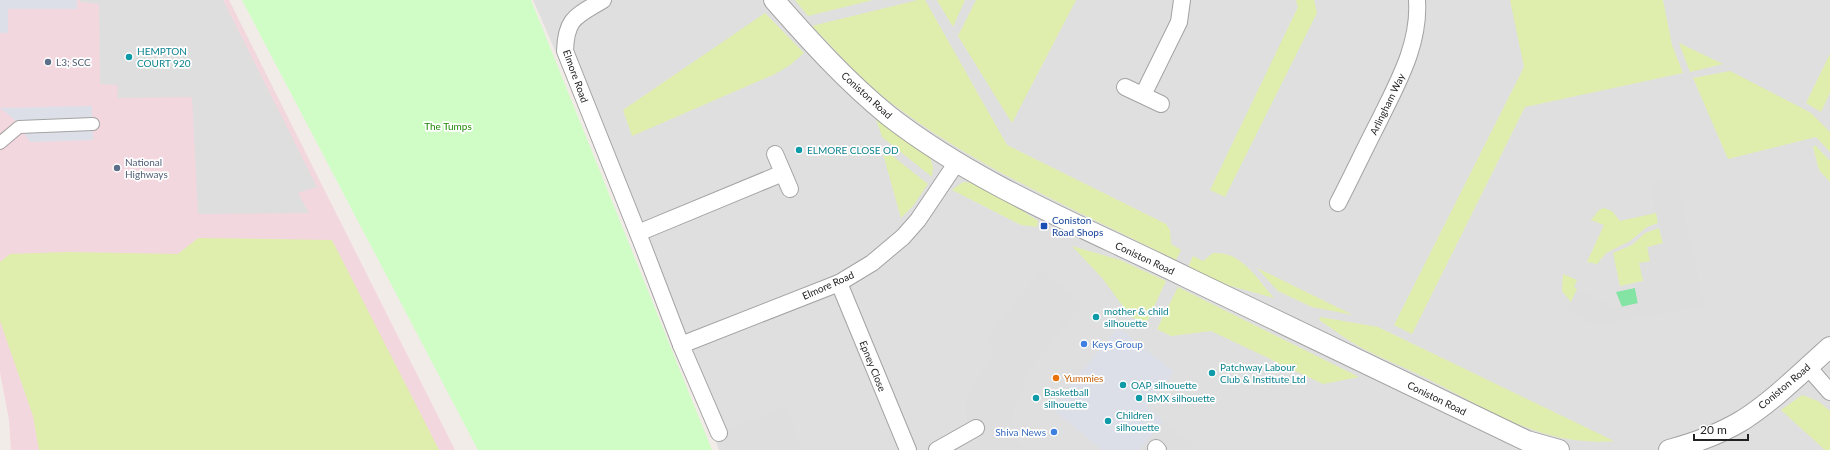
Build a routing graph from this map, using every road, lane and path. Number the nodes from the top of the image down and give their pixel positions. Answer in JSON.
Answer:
{"nodes":[{"id":1,"x":603,"y":0,"type":"edge"},
{"id":2,"x":774,"y":0,"type":"edge"},
{"id":3,"x":1182,"y":0,"type":"edge"},
{"id":4,"x":1417,"y":0,"type":"edge"},
{"id":5,"x":1125,"y":87,"type":"dead end"},
{"id":6,"x":1143,"y":96,"type":"junction"},
{"id":7,"x":1161,"y":104,"type":"dead end"},
{"id":8,"x":93,"y":124,"type":"dead end"},
{"id":9,"x":0,"y":143,"type":"edge"},
{"id":10,"x":775,"y":154,"type":"dead end"},
{"id":11,"x":957,"y":162,"type":"junction"},
{"id":12,"x":783,"y":173,"type":"junction"},
{"id":13,"x":790,"y":189,"type":"dead end"},
{"id":14,"x":1338,"y":203,"type":"dead end"},
{"id":15,"x":638,"y":233,"type":"junction"},
{"id":16,"x":839,"y":282,"type":"junction"},
{"id":17,"x":681,"y":345,"type":"junction"},
{"id":18,"x":1830,"y":347,"type":"edge"},
{"id":19,"x":1808,"y":366,"type":"junction"},
{"id":20,"x":1830,"y":392,"type":"edge"},
{"id":21,"x":976,"y":428,"type":"dead end"},
{"id":22,"x":719,"y":433,"type":"dead end"},
{"id":23,"x":1526,"y":445,"type":"edge"},
{"id":24,"x":908,"y":450,"type":"edge"},
{"id":25,"x":937,"y":450,"type":"edge"},
{"id":26,"x":1559,"y":450,"type":"edge"},
{"id":27,"x":1669,"y":450,"type":"edge"}],
"edges":[{"from":1,"to":15,"type":"street","name":"Elmore Road"},
{"from":2,"to":11,"type":"street","name":"Coniston Road"},
{"from":3,"to":6,"type":"street"},
{"from":4,"to":14,"type":"street","name":"Arlingham Way"},
{"from":5,"to":6,"type":"street"},
{"from":6,"to":7,"type":"street"},
{"from":8,"to":9,"type":"street"},
{"from":10,"to":12,"type":"street"},
{"from":11,"to":16,"type":"street","name":"Elmore Road"},
{"from":11,"to":23,"type":"street","name":"Coniston Road"},
{"from":12,"to":13,"type":"street"},
{"from":12,"to":15,"type":"street"},
{"from":15,"to":17,"type":"street","name":"Elmore Road"},
{"from":16,"to":17,"type":"street","name":"Elmore Road"},
{"from":16,"to":24,"type":"street","name":"Epney Close"},
{"from":17,"to":22,"type":"street","name":"Elmore Road"},
{"from":18,"to":19,"type":"street","name":"Coniston Road"},
{"from":19,"to":20,"type":"street"},
{"from":19,"to":27,"type":"street","name":"Coniston Road"},
{"from":21,"to":25,"type":"street"},
{"from":23,"to":26,"type":"street","name":"Coniston Road"}]}
